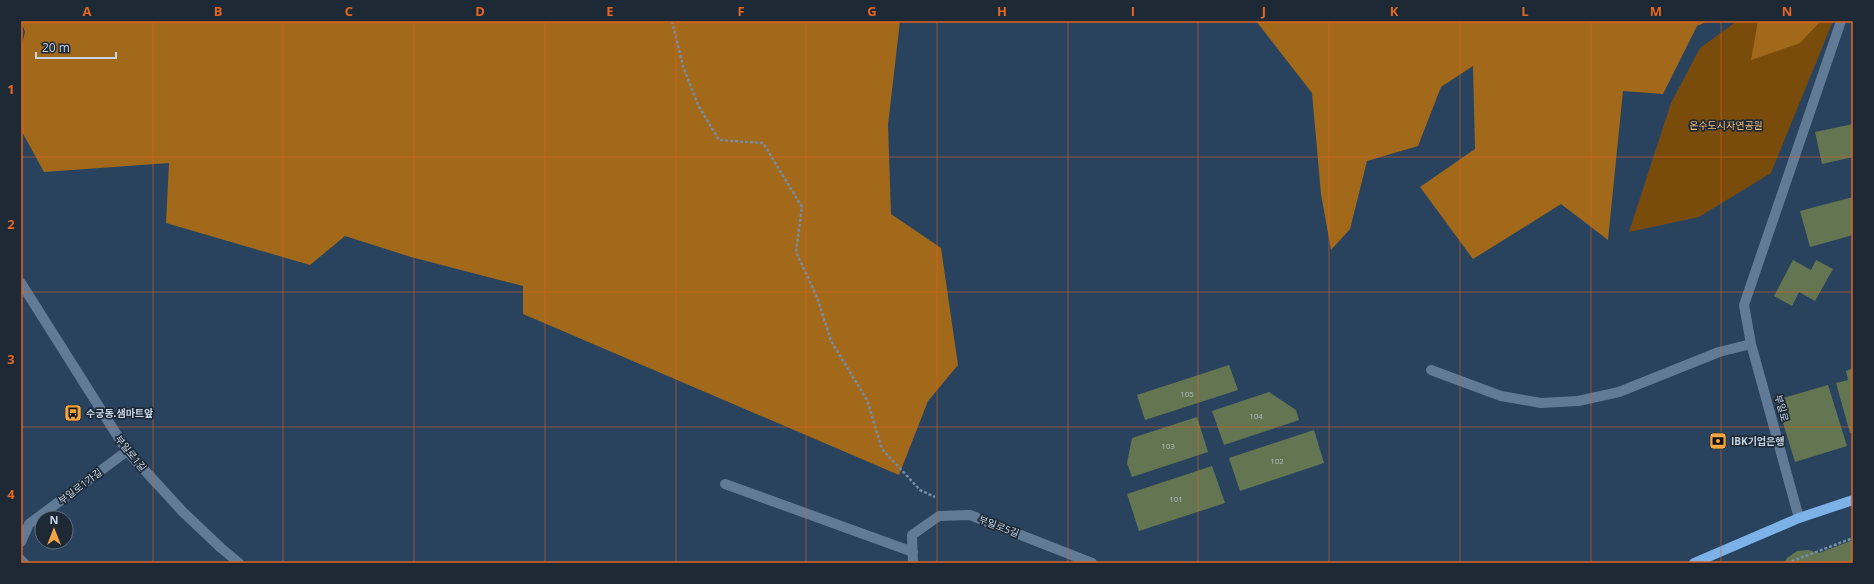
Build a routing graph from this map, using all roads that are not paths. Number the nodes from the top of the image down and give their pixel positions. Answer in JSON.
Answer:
{"nodes":[{"id":1,"x":1841,"y":21,"type":"edge"},
{"id":2,"x":21,"y":283,"type":"edge"},
{"id":3,"x":1751,"y":344,"type":"junction"},
{"id":4,"x":1431,"y":370,"type":"dead end"},
{"id":5,"x":127,"y":451,"type":"junction"},
{"id":6,"x":725,"y":484,"type":"dead end"},
{"id":7,"x":1853,"y":500,"type":"edge"},
{"id":8,"x":1799,"y":518,"type":"junction"},
{"id":9,"x":21,"y":542,"type":"edge"},
{"id":10,"x":913,"y":552,"type":"junction"},
{"id":11,"x":21,"y":560,"type":"edge"},
{"id":12,"x":24,"y":563,"type":"edge"},
{"id":13,"x":239,"y":563,"type":"edge"},
{"id":14,"x":913,"y":563,"type":"edge"},
{"id":15,"x":1092,"y":563,"type":"edge"},
{"id":16,"x":1694,"y":563,"type":"edge"}],
"edges":[{"from":1,"to":3,"type":"street","name":"부일로"},
{"from":2,"to":5,"type":"street","name":"부일로1길"},
{"from":3,"to":4,"type":"street"},
{"from":3,"to":8,"type":"street","name":"부일로"},
{"from":5,"to":9,"type":"street","name":"부일로1가길"},
{"from":5,"to":13,"type":"street","name":"부일로1길"},
{"from":6,"to":10,"type":"street"},
{"from":7,"to":8,"type":"main road"},
{"from":8,"to":16,"type":"main road"},
{"from":10,"to":14,"type":"street","name":"부일로5길"},
{"from":10,"to":15,"type":"street","name":"부일로5길"},
{"from":11,"to":12,"type":"street"}]}
